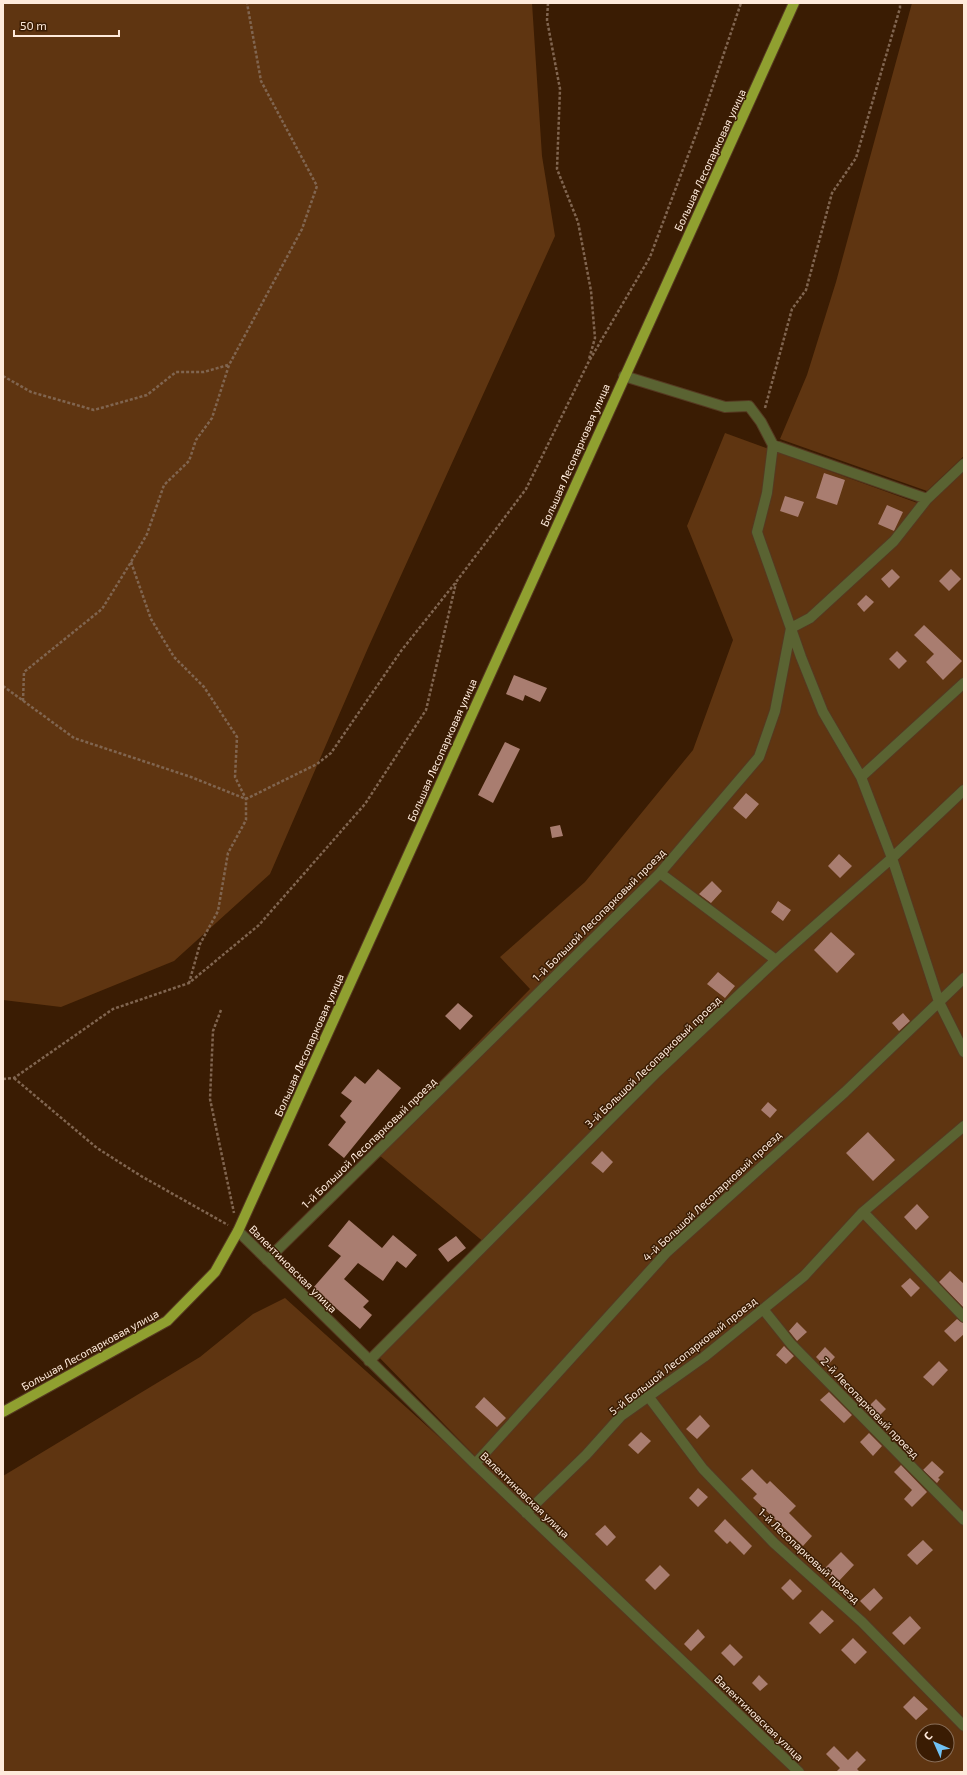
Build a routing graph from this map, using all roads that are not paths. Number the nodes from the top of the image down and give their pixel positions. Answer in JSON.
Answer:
{"nodes":[{"id":1,"x":794,"y":3,"type":"edge"},
{"id":2,"x":624,"y":376,"type":"junction"},
{"id":3,"x":773,"y":445,"type":"junction"},
{"id":4,"x":964,"y":464,"type":"edge"},
{"id":5,"x":927,"y":499,"type":"junction"},
{"id":6,"x":791,"y":628,"type":"junction"},
{"id":7,"x":964,"y":683,"type":"edge"},
{"id":8,"x":861,"y":777,"type":"junction"},
{"id":9,"x":964,"y":790,"type":"edge"},
{"id":10,"x":892,"y":858,"type":"junction"},
{"id":11,"x":660,"y":873,"type":"junction"},
{"id":12,"x":776,"y":960,"type":"junction"},
{"id":13,"x":964,"y":978,"type":"edge"},
{"id":14,"x":939,"y":1002,"type":"junction"},
{"id":15,"x":964,"y":1052,"type":"edge"},
{"id":16,"x":964,"y":1126,"type":"edge"},
{"id":17,"x":863,"y":1212,"type":"junction"},
{"id":18,"x":238,"y":1231,"type":"junction"},
{"id":19,"x":267,"y":1260,"type":"junction"},
{"id":20,"x":763,"y":1309,"type":"junction"},
{"id":21,"x":964,"y":1317,"type":"edge"},
{"id":22,"x":369,"y":1361,"type":"junction"},
{"id":23,"x":648,"y":1396,"type":"junction"},
{"id":24,"x":3,"y":1412,"type":"edge"},
{"id":25,"x":475,"y":1464,"type":"junction"},
{"id":26,"x":526,"y":1513,"type":"junction"},
{"id":27,"x":964,"y":1520,"type":"edge"},
{"id":28,"x":964,"y":1726,"type":"edge"},
{"id":29,"x":799,"y":1772,"type":"edge"}],
"edges":[{"from":1,"to":2,"type":"main road","name":"Большая Лесопарковая улица"},
{"from":2,"to":3,"type":"street"},
{"from":2,"to":18,"type":"main road","name":"Большая Лесопарковая улица"},
{"from":3,"to":5,"type":"street"},
{"from":3,"to":6,"type":"street"},
{"from":4,"to":5,"type":"street"},
{"from":5,"to":6,"type":"street"},
{"from":6,"to":8,"type":"street"},
{"from":6,"to":11,"type":"street","name":"1-й Большой Лесопарковый проезд"},
{"from":7,"to":8,"type":"street"},
{"from":8,"to":10,"type":"street"},
{"from":9,"to":10,"type":"street","name":"3-й Большой Лесопарковый проезд"},
{"from":10,"to":12,"type":"street","name":"3-й Большой Лесопарковый проезд"},
{"from":10,"to":14,"type":"street"},
{"from":11,"to":12,"type":"street"},
{"from":11,"to":19,"type":"street","name":"1-й Большой Лесопарковый проезд"},
{"from":12,"to":22,"type":"street","name":"3-й Большой Лесопарковый проезд"},
{"from":13,"to":14,"type":"street","name":"4-й Большой Лесопарковый проезд"},
{"from":14,"to":15,"type":"street"},
{"from":14,"to":25,"type":"street","name":"4-й Большой Лесопарковый проезд"},
{"from":16,"to":17,"type":"street","name":"5-й Большой Лесопарковый проезд"},
{"from":17,"to":20,"type":"street","name":"5-й Большой Лесопарковый проезд"},
{"from":17,"to":21,"type":"street"},
{"from":18,"to":19,"type":"street","name":"Валентиновская улица"},
{"from":18,"to":24,"type":"main road","name":"Большая Лесопарковая улица"},
{"from":19,"to":22,"type":"street","name":"Валентиновская улица"},
{"from":20,"to":23,"type":"street","name":"5-й Большой Лесопарковый проезд"},
{"from":20,"to":27,"type":"street","name":"2-й Лесопарковый проезд"},
{"from":22,"to":25,"type":"street","name":"Валентиновская улица"},
{"from":23,"to":26,"type":"street","name":"5-й Большой Лесопарковый проезд"},
{"from":23,"to":28,"type":"street","name":"1-й Лесопарковый проезд"},
{"from":25,"to":26,"type":"street","name":"Валентиновская улица"},
{"from":26,"to":29,"type":"street","name":"Валентиновская улица"}]}
